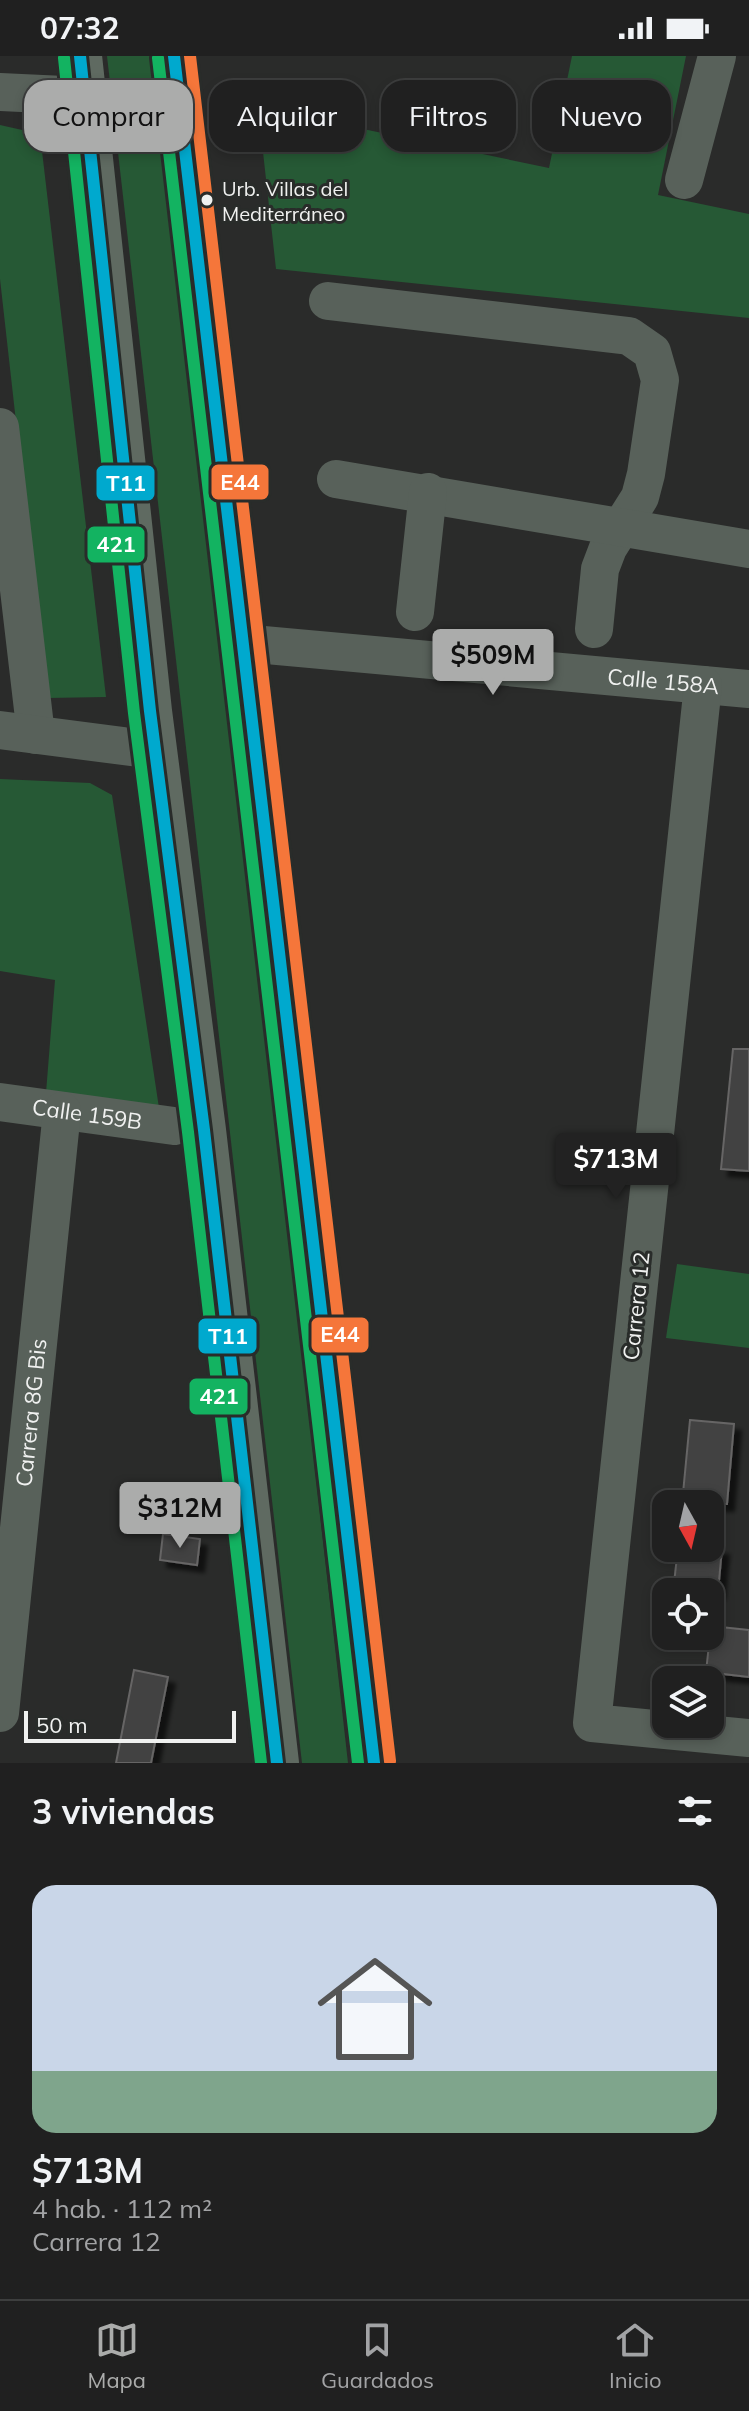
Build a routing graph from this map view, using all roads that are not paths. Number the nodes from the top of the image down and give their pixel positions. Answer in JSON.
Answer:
{"nodes":[{"id":1,"x":174,"y":56,"type":"edge"},
{"id":2,"x":717,"y":56,"type":"edge"},
{"id":3,"x":83,"y":76,"type":"edge"},
{"id":4,"x":0,"y":92,"type":"edge"},
{"id":5,"x":684,"y":180,"type":"dead end"},
{"id":6,"x":328,"y":301,"type":"dead end"},
{"id":7,"x":1,"y":437,"type":"edge"},
{"id":8,"x":336,"y":479,"type":"dead end"},
{"id":9,"x":428,"y":492,"type":"junction"},
{"id":10,"x":623,"y":525,"type":"junction"},
{"id":11,"x":749,"y":549,"type":"edge"},
{"id":12,"x":8,"y":572,"type":"edge"},
{"id":13,"x":415,"y":612,"type":"dead end"},
{"id":14,"x":594,"y":629,"type":"dead end"},
{"id":15,"x":243,"y":643,"type":"junction"},
{"id":16,"x":703,"y":685,"type":"junction"},
{"id":17,"x":749,"y":689,"type":"edge"},
{"id":18,"x":18,"y":732,"type":"edge"},
{"id":19,"x":154,"y":750,"type":"junction"},
{"id":20,"x":0,"y":1102,"type":"edge"},
{"id":21,"x":62,"y":1111,"type":"junction"},
{"id":22,"x":174,"y":1126,"type":"dead end"},
{"id":23,"x":0,"y":1713,"type":"edge"},
{"id":24,"x":749,"y":1738,"type":"edge"},
{"id":25,"x":277,"y":1763,"type":"edge"},
{"id":26,"x":374,"y":1763,"type":"edge"}],
"edges":[{"from":1,"to":15,"type":"main road"},
{"from":2,"to":5,"type":"street"},
{"from":3,"to":4,"type":"street"},
{"from":3,"to":19,"type":"main road"},
{"from":6,"to":10,"type":"street"},
{"from":7,"to":12,"type":"street"},
{"from":8,"to":9,"type":"street"},
{"from":9,"to":10,"type":"street"},
{"from":9,"to":13,"type":"street"},
{"from":10,"to":11,"type":"street"},
{"from":10,"to":14,"type":"street"},
{"from":12,"to":18,"type":"street"},
{"from":15,"to":16,"type":"street","name":"Calle 158A"},
{"from":15,"to":26,"type":"main road"},
{"from":16,"to":17,"type":"street","name":"Calle 158A"},
{"from":16,"to":24,"type":"street","name":"Carrera 12"},
{"from":18,"to":19,"type":"street"},
{"from":19,"to":25,"type":"main road"},
{"from":20,"to":21,"type":"street","name":"Calle 159B"},
{"from":21,"to":22,"type":"street","name":"Calle 159B"},
{"from":21,"to":23,"type":"street","name":"Carrera 8G Bis"}]}
